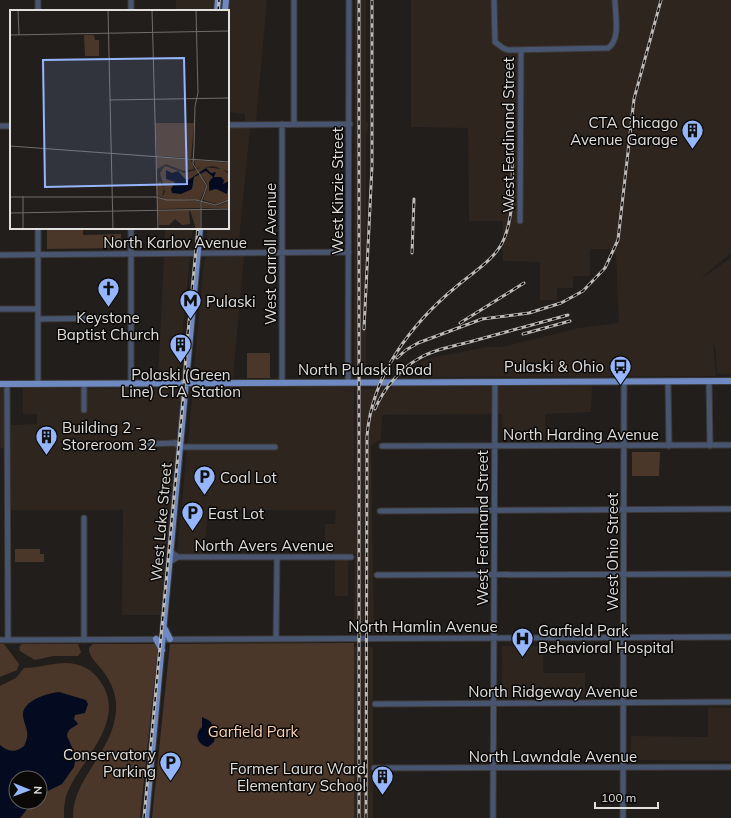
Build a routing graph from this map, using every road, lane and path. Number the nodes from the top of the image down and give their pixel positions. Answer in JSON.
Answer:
{"nodes":[{"id":1,"x":218,"y":0,"type":"edge"},
{"id":2,"x":222,"y":0,"type":"edge"},
{"id":3,"x":226,"y":0,"type":"edge"},
{"id":4,"x":294,"y":0,"type":"edge"},
{"id":5,"x":349,"y":0,"type":"edge"},
{"id":6,"x":494,"y":0,"type":"edge"},
{"id":7,"x":615,"y":0,"type":"edge"},
{"id":8,"x":217,"y":10,"type":"edge"},
{"id":9,"x":221,"y":10,"type":"edge"},
{"id":10,"x":225,"y":10,"type":"edge"},
{"id":11,"x":521,"y":50,"type":"junction"},
{"id":12,"x":229,"y":124,"type":"edge"},
{"id":13,"x":282,"y":124,"type":"junction"},
{"id":14,"x":294,"y":124,"type":"junction"},
{"id":15,"x":350,"y":124,"type":"junction"},
{"id":16,"x":520,"y":221,"type":"dead end"},
{"id":17,"x":38,"y":229,"type":"edge"},
{"id":18,"x":131,"y":229,"type":"edge"},
{"id":19,"x":196,"y":229,"type":"edge"},
{"id":20,"x":200,"y":229,"type":"edge"},
{"id":21,"x":204,"y":229,"type":"edge"},
{"id":22,"x":349,"y":252,"type":"junction"},
{"id":23,"x":282,"y":253,"type":"junction"},
{"id":24,"x":131,"y":254,"type":"junction"},
{"id":25,"x":198,"y":254,"type":"junction"},
{"id":26,"x":0,"y":255,"type":"edge"},
{"id":27,"x":38,"y":255,"type":"junction"},
{"id":28,"x":0,"y":309,"type":"edge"},
{"id":29,"x":38,"y":309,"type":"junction"},
{"id":30,"x":115,"y":318,"type":"dead end"},
{"id":31,"x":38,"y":319,"type":"junction"},
{"id":32,"x":624,"y":381,"type":"junction"},
{"id":33,"x":668,"y":381,"type":"junction"},
{"id":34,"x":709,"y":381,"type":"junction"},
{"id":35,"x":731,"y":381,"type":"edge"},
{"id":36,"x":348,"y":382,"type":"junction"},
{"id":37,"x":495,"y":382,"type":"junction"},
{"id":38,"x":131,"y":383,"type":"junction"},
{"id":39,"x":187,"y":383,"type":"junction"},
{"id":40,"x":282,"y":383,"type":"junction"},
{"id":41,"x":0,"y":384,"type":"edge"},
{"id":42,"x":7,"y":384,"type":"junction"},
{"id":43,"x":38,"y":384,"type":"junction"},
{"id":44,"x":84,"y":384,"type":"junction"},
{"id":45,"x":84,"y":410,"type":"dead end"},
{"id":46,"x":146,"y":444,"type":"dead end"},
{"id":47,"x":179,"y":444,"type":"junction"},
{"id":48,"x":382,"y":446,"type":"dead end"},
{"id":49,"x":624,"y":446,"type":"junction"},
{"id":50,"x":669,"y":446,"type":"junction"},
{"id":51,"x":710,"y":446,"type":"junction"},
{"id":52,"x":731,"y":446,"type":"edge"},
{"id":53,"x":275,"y":447,"type":"dead end"},
{"id":54,"x":495,"y":447,"type":"junction"},
{"id":55,"x":731,"y":509,"type":"edge"},
{"id":56,"x":495,"y":510,"type":"junction"},
{"id":57,"x":624,"y":510,"type":"junction"},
{"id":58,"x":380,"y":511,"type":"dead end"},
{"id":59,"x":84,"y":518,"type":"dead end"},
{"id":60,"x":172,"y":553,"type":"junction"},
{"id":61,"x":277,"y":557,"type":"junction"},
{"id":62,"x":351,"y":557,"type":"dead end"},
{"id":63,"x":178,"y":558,"type":"junction"},
{"id":64,"x":171,"y":561,"type":"junction"},
{"id":65,"x":624,"y":574,"type":"junction"},
{"id":66,"x":731,"y":574,"type":"edge"},
{"id":67,"x":377,"y":575,"type":"dead end"},
{"id":68,"x":494,"y":575,"type":"junction"},
{"id":69,"x":731,"y":637,"type":"edge"},
{"id":70,"x":494,"y":638,"type":"junction"},
{"id":71,"x":624,"y":638,"type":"junction"},
{"id":72,"x":156,"y":639,"type":"junction"},
{"id":73,"x":167,"y":639,"type":"junction"},
{"id":74,"x":276,"y":639,"type":"junction"},
{"id":75,"x":0,"y":640,"type":"edge"},
{"id":76,"x":8,"y":640,"type":"junction"},
{"id":77,"x":84,"y":640,"type":"junction"},
{"id":78,"x":162,"y":650,"type":"junction"},
{"id":79,"x":160,"y":672,"type":"junction"},
{"id":80,"x":623,"y":702,"type":"junction"},
{"id":81,"x":731,"y":702,"type":"edge"},
{"id":82,"x":494,"y":703,"type":"junction"},
{"id":83,"x":375,"y":704,"type":"dead end"},
{"id":84,"x":623,"y":767,"type":"junction"},
{"id":85,"x":731,"y":767,"type":"edge"},
{"id":86,"x":374,"y":768,"type":"dead end"},
{"id":87,"x":493,"y":768,"type":"junction"},
{"id":88,"x":146,"y":818,"type":"edge"},
{"id":89,"x":493,"y":818,"type":"edge"},
{"id":90,"x":623,"y":818,"type":"edge"}],
"edges":[{"from":1,"to":8,"type":"main road"},
{"from":2,"to":9,"type":"main road"},
{"from":3,"to":10,"type":"main road"},
{"from":4,"to":14,"type":"street"},
{"from":5,"to":15,"type":"street","name":"West Kinzie Street"},
{"from":6,"to":11,"type":"street","name":"West Ferdinand Street"},
{"from":7,"to":11,"type":"street"},
{"from":11,"to":16,"type":"street","name":"West Ferdinand Street"},
{"from":12,"to":13,"type":"street"},
{"from":13,"to":14,"type":"street"},
{"from":13,"to":23,"type":"street","name":"West Carroll Avenue"},
{"from":14,"to":15,"type":"street"},
{"from":15,"to":22,"type":"street","name":"West Kinzie Street"},
{"from":17,"to":27,"type":"street"},
{"from":18,"to":24,"type":"street"},
{"from":19,"to":25,"type":"main road","name":"West Lake Street"},
{"from":20,"to":25,"type":"main road","name":"West Lake Street"},
{"from":21,"to":25,"type":"main road","name":"West Lake Street"},
{"from":22,"to":23,"type":"street","name":"North Karlov Avenue"},
{"from":22,"to":36,"type":"street","name":"West Kinzie Street"},
{"from":23,"to":25,"type":"street","name":"North Karlov Avenue"},
{"from":23,"to":40,"type":"street","name":"West Carroll Avenue"},
{"from":24,"to":25,"type":"street","name":"North Karlov Avenue"},
{"from":24,"to":27,"type":"street","name":"North Karlov Avenue"},
{"from":24,"to":38,"type":"street"},
{"from":25,"to":39,"type":"main road","name":"West Lake Street"},
{"from":26,"to":27,"type":"street","name":"North Karlov Avenue"},
{"from":27,"to":29,"type":"street"},
{"from":28,"to":29,"type":"street"},
{"from":29,"to":31,"type":"street"},
{"from":30,"to":31,"type":"street"},
{"from":31,"to":43,"type":"street"},
{"from":32,"to":33,"type":"main road","name":"North Pulaski Road"},
{"from":32,"to":37,"type":"main road","name":"North Pulaski Road"},
{"from":32,"to":49,"type":"street","name":"West Ohio Street"},
{"from":33,"to":34,"type":"main road","name":"North Pulaski Road"},
{"from":33,"to":50,"type":"street"},
{"from":34,"to":35,"type":"main road","name":"North Pulaski Road"},
{"from":34,"to":51,"type":"street"},
{"from":36,"to":37,"type":"main road","name":"North Pulaski Road"},
{"from":36,"to":40,"type":"main road","name":"North Pulaski Road"},
{"from":37,"to":54,"type":"street","name":"West Ferdinand Street"},
{"from":38,"to":39,"type":"main road","name":"North Pulaski Road"},
{"from":38,"to":44,"type":"main road","name":"North Pulaski Road"},
{"from":39,"to":40,"type":"main road","name":"North Pulaski Road"},
{"from":39,"to":47,"type":"main road","name":"West Lake Street"},
{"from":41,"to":42,"type":"main road","name":"North Pulaski Road"},
{"from":42,"to":43,"type":"main road","name":"North Pulaski Road"},
{"from":42,"to":76,"type":"street"},
{"from":43,"to":44,"type":"main road","name":"North Pulaski Road"},
{"from":44,"to":45,"type":"street"},
{"from":46,"to":47,"type":"street"},
{"from":47,"to":53,"type":"street"},
{"from":47,"to":60,"type":"main road","name":"West Lake Street"},
{"from":48,"to":54,"type":"street","name":"North Harding Avenue"},
{"from":49,"to":50,"type":"street","name":"North Harding Avenue"},
{"from":49,"to":54,"type":"street","name":"North Harding Avenue"},
{"from":49,"to":57,"type":"street","name":"West Ohio Street"},
{"from":50,"to":51,"type":"street","name":"North Harding Avenue"},
{"from":51,"to":52,"type":"street","name":"North Harding Avenue"},
{"from":54,"to":56,"type":"street","name":"West Ferdinand Street"},
{"from":55,"to":57,"type":"street"},
{"from":56,"to":57,"type":"street"},
{"from":56,"to":58,"type":"street"},
{"from":56,"to":68,"type":"street","name":"West Ferdinand Street"},
{"from":57,"to":65,"type":"street","name":"West Ohio Street"},
{"from":59,"to":77,"type":"street"},
{"from":60,"to":63,"type":"street","name":"North Avers Avenue"},
{"from":60,"to":64,"type":"main road","name":"West Lake Street"},
{"from":61,"to":62,"type":"street","name":"North Avers Avenue"},
{"from":61,"to":63,"type":"street","name":"North Avers Avenue"},
{"from":61,"to":74,"type":"street"},
{"from":63,"to":64,"type":"street","name":"North Avers Avenue"},
{"from":64,"to":73,"type":"main road","name":"West Lake Street"},
{"from":65,"to":66,"type":"street"},
{"from":65,"to":68,"type":"street"},
{"from":65,"to":71,"type":"street","name":"West Ohio Street"},
{"from":67,"to":68,"type":"street"},
{"from":68,"to":70,"type":"street","name":"West Ferdinand Street"},
{"from":69,"to":71,"type":"street","name":"North Hamlin Avenue"},
{"from":70,"to":71,"type":"street","name":"North Hamlin Avenue"},
{"from":70,"to":74,"type":"street","name":"North Hamlin Avenue"},
{"from":70,"to":82,"type":"street","name":"West Ferdinand Street"},
{"from":71,"to":80,"type":"street","name":"West Ohio Street"},
{"from":72,"to":73,"type":"street","name":"North Hamlin Avenue"},
{"from":72,"to":77,"type":"street","name":"North Hamlin Avenue"},
{"from":72,"to":78,"type":"main road"},
{"from":73,"to":74,"type":"street","name":"North Hamlin Avenue"},
{"from":73,"to":78,"type":"main road","name":"West Lake Street"},
{"from":73,"to":79,"type":"main road"},
{"from":75,"to":76,"type":"street","name":"North Hamlin Avenue"},
{"from":76,"to":77,"type":"street","name":"North Hamlin Avenue"},
{"from":78,"to":79,"type":"main road","name":"West Lake Street"},
{"from":79,"to":88,"type":"main road","name":"West Lake Street"},
{"from":80,"to":81,"type":"street","name":"North Ridgeway Avenue"},
{"from":80,"to":82,"type":"street","name":"North Ridgeway Avenue"},
{"from":80,"to":84,"type":"street","name":"West Ohio Street"},
{"from":82,"to":83,"type":"street","name":"North Ridgeway Avenue"},
{"from":82,"to":87,"type":"street","name":"West Ferdinand Street"},
{"from":84,"to":85,"type":"street","name":"North Lawndale Avenue"},
{"from":84,"to":87,"type":"street","name":"North Lawndale Avenue"},
{"from":84,"to":90,"type":"street","name":"West Ohio Street"},
{"from":86,"to":87,"type":"street","name":"North Lawndale Avenue"},
{"from":87,"to":89,"type":"street","name":"West Ferdinand Street"}]}
